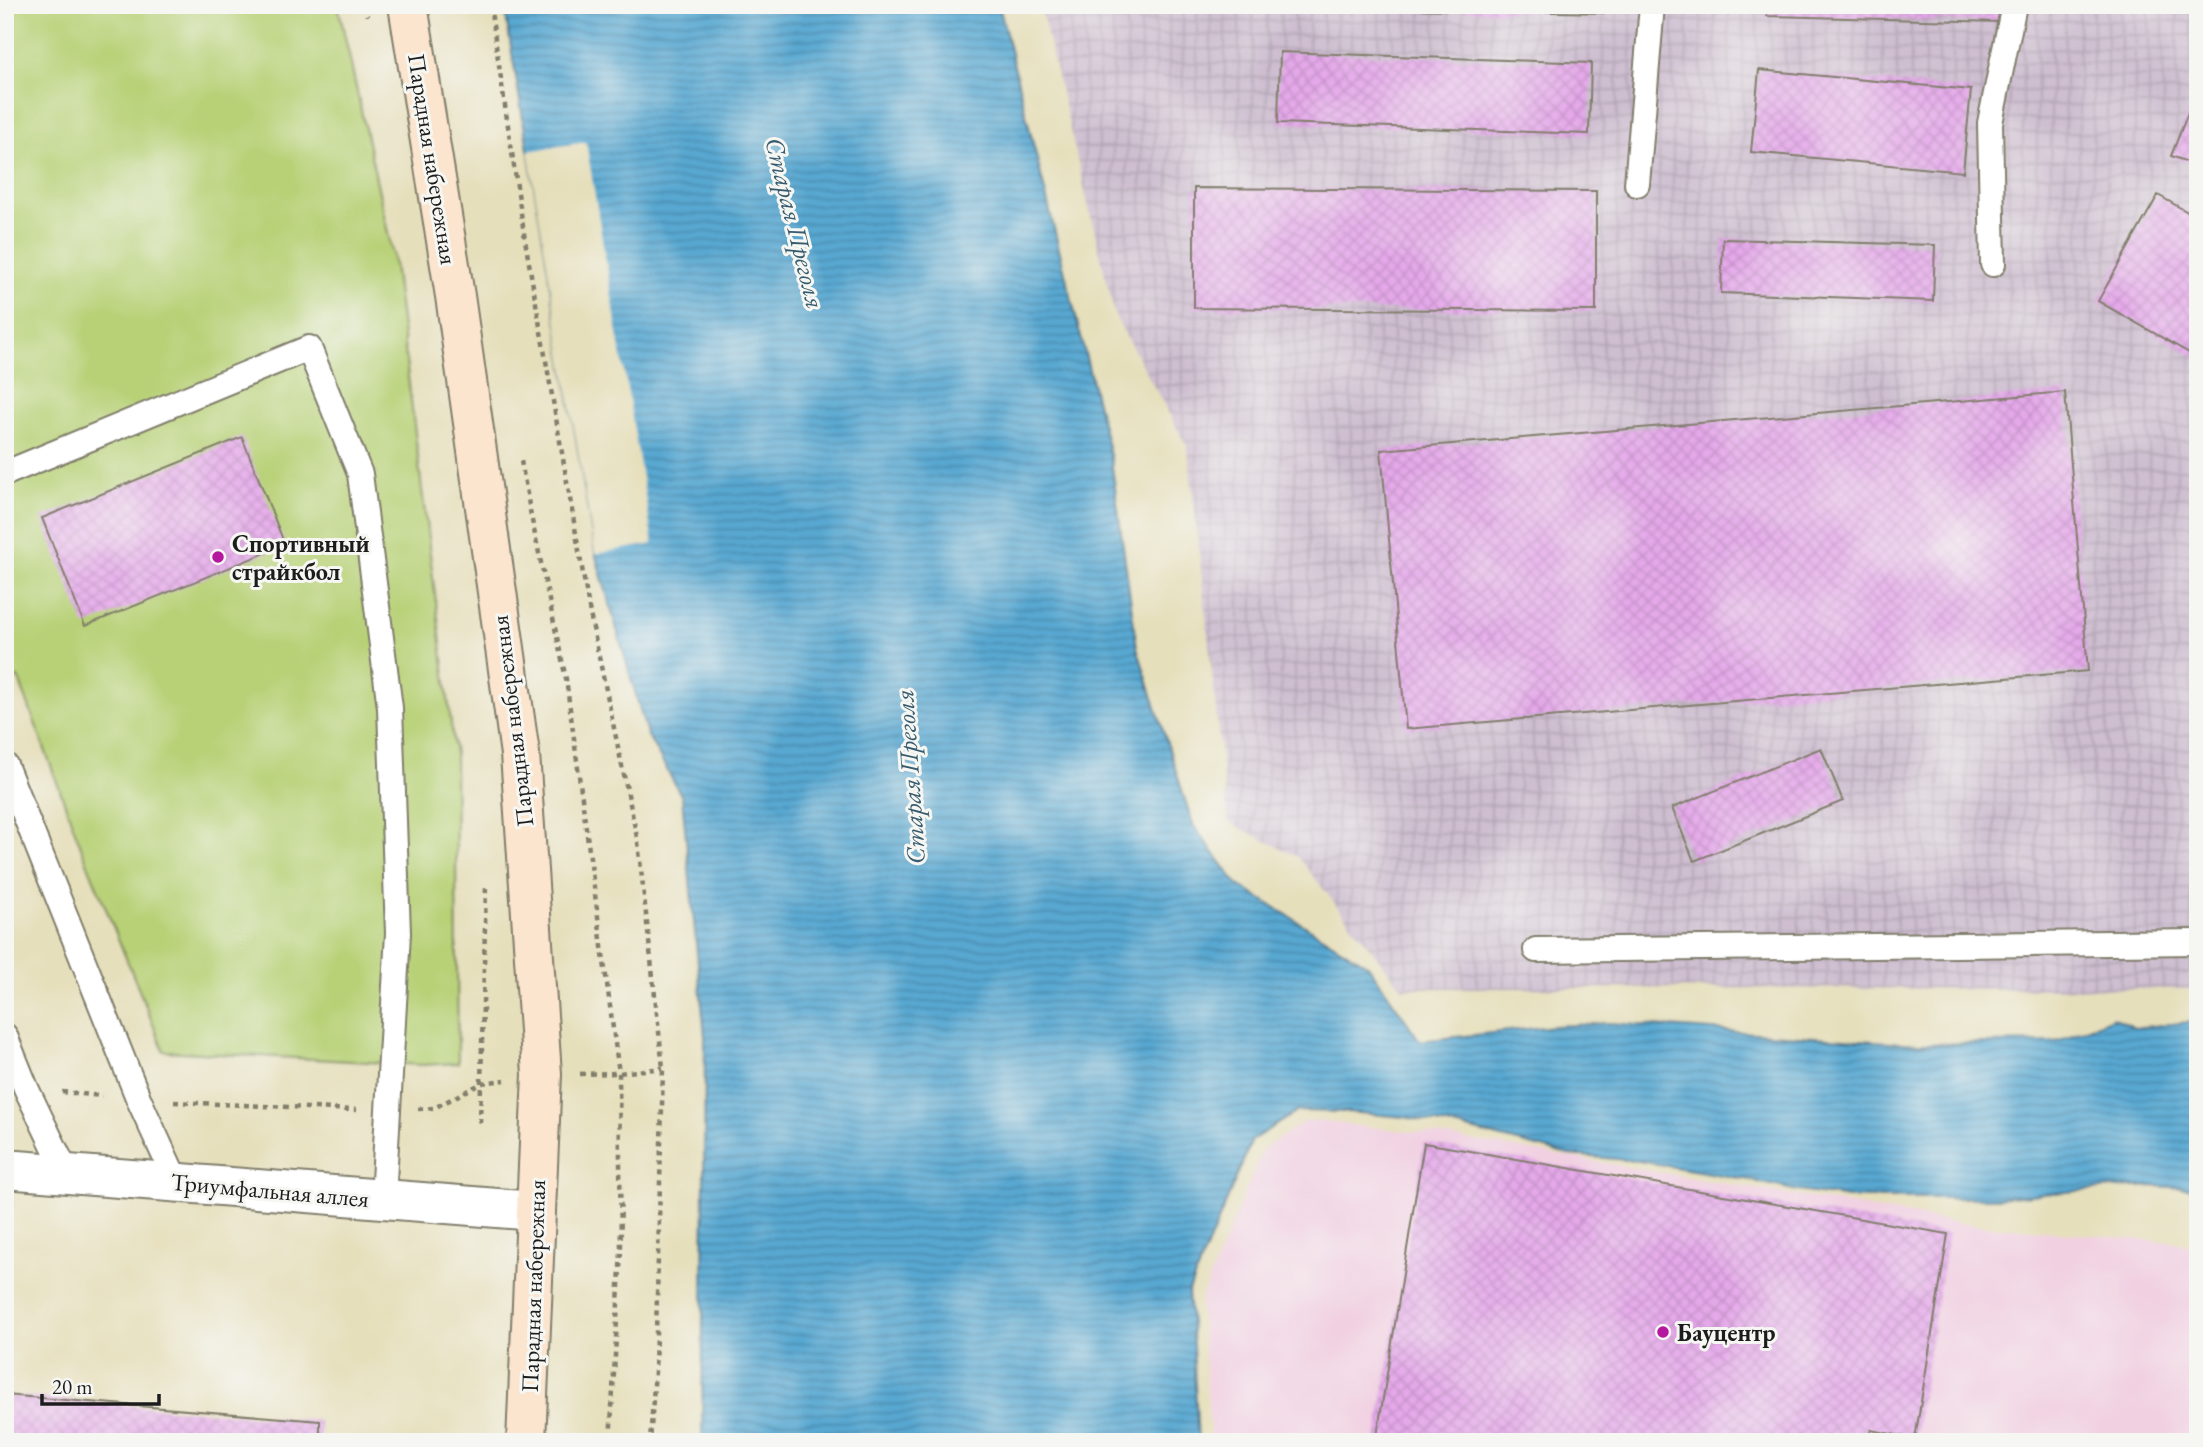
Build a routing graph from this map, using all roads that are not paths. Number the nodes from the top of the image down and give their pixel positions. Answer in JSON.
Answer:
{"nodes":[{"id":1,"x":408,"y":5,"type":"edge"},
{"id":2,"x":1653,"y":5,"type":"edge"},
{"id":3,"x":2014,"y":5,"type":"edge"},
{"id":4,"x":1637,"y":184,"type":"dead end"},
{"id":5,"x":1993,"y":264,"type":"dead end"},
{"id":6,"x":5,"y":470,"type":"edge"},
{"id":7,"x":5,"y":765,"type":"edge"},
{"id":8,"x":2198,"y":942,"type":"edge"},
{"id":9,"x":1536,"y":950,"type":"dead end"},
{"id":10,"x":5,"y":1036,"type":"edge"},
{"id":11,"x":5,"y":1170,"type":"edge"},
{"id":12,"x":67,"y":1174,"type":"junction"},
{"id":13,"x":177,"y":1183,"type":"junction"},
{"id":14,"x":383,"y":1199,"type":"junction"},
{"id":15,"x":536,"y":1211,"type":"junction"},
{"id":16,"x":526,"y":1442,"type":"edge"}],
"edges":[{"from":1,"to":15,"type":"main road","name":"Парадная набережная"},
{"from":2,"to":4,"type":"lane"},
{"from":3,"to":5,"type":"lane"},
{"from":6,"to":14,"type":"lane"},
{"from":7,"to":13,"type":"lane"},
{"from":8,"to":9,"type":"lane"},
{"from":10,"to":12,"type":"lane"},
{"from":11,"to":12,"type":"street","name":"Триумфальная аллея"},
{"from":12,"to":13,"type":"street","name":"Триумфальная аллея"},
{"from":13,"to":14,"type":"street","name":"Триумфальная аллея"},
{"from":14,"to":15,"type":"street","name":"Триумфальная аллея"},
{"from":15,"to":16,"type":"main road","name":"Парадная набережная"}]}
